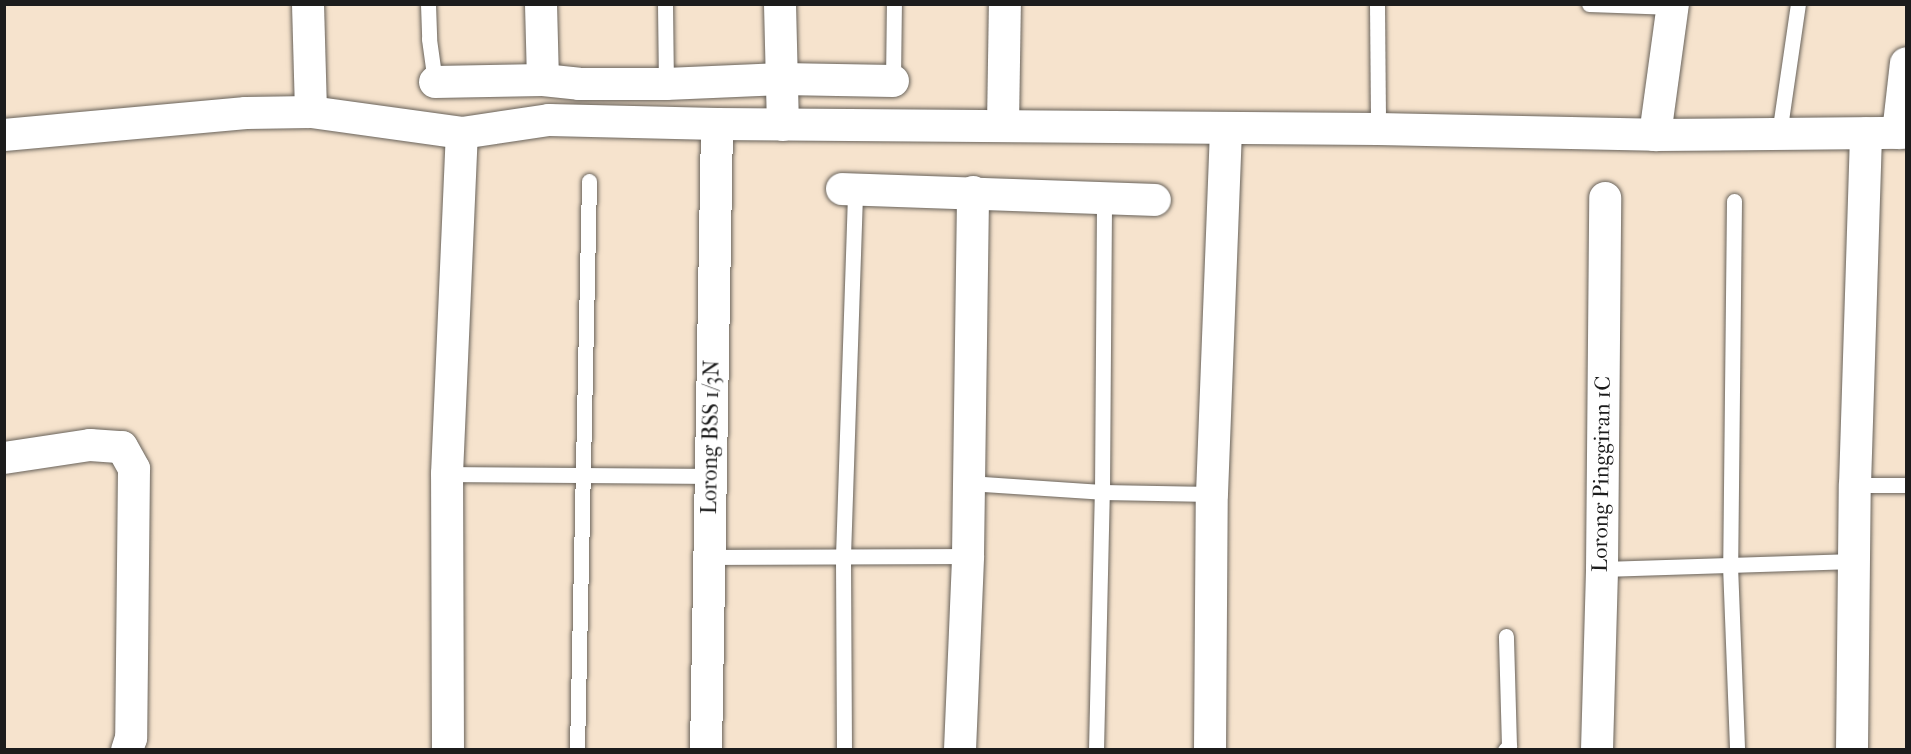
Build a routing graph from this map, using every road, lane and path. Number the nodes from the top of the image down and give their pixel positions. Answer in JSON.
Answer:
{"nodes":[{"id":1,"x":308,"y":4,"type":"edge"},
{"id":2,"x":428,"y":4,"type":"edge"},
{"id":3,"x":541,"y":4,"type":"edge"},
{"id":4,"x":665,"y":4,"type":"edge"},
{"id":5,"x":780,"y":4,"type":"edge"},
{"id":6,"x":894,"y":4,"type":"edge"},
{"id":7,"x":1005,"y":4,"type":"edge"},
{"id":8,"x":1377,"y":4,"type":"edge"},
{"id":9,"x":1589,"y":4,"type":"edge"},
{"id":10,"x":1798,"y":4,"type":"edge"},
{"id":11,"x":1673,"y":6,"type":"edge"},
{"id":12,"x":1906,"y":63,"type":"edge"},
{"id":13,"x":782,"y":79,"type":"junction"},
{"id":14,"x":543,"y":80,"type":"junction"},
{"id":15,"x":892,"y":81,"type":"joint"},
{"id":16,"x":435,"y":82,"type":"joint"},
{"id":17,"x":666,"y":84,"type":"junction"},
{"id":18,"x":310,"y":112,"type":"junction"},
{"id":19,"x":717,"y":124,"type":"junction"},
{"id":20,"x":783,"y":125,"type":"junction"},
{"id":21,"x":1003,"y":125,"type":"junction"},
{"id":22,"x":1377,"y":129,"type":"junction"},
{"id":23,"x":1226,"y":130,"type":"junction"},
{"id":24,"x":462,"y":133,"type":"junction"},
{"id":25,"x":1866,"y":133,"type":"junction"},
{"id":26,"x":1902,"y":133,"type":"edge"},
{"id":27,"x":1779,"y":134,"type":"junction"},
{"id":28,"x":4,"y":135,"type":"edge"},
{"id":29,"x":1655,"y":135,"type":"junction"},
{"id":30,"x":589,"y":181,"type":"dead end"},
{"id":31,"x":848,"y":189,"type":"joint"},
{"id":32,"x":973,"y":192,"type":"junction"},
{"id":33,"x":1605,"y":198,"type":"dead end"},
{"id":34,"x":1104,"y":200,"type":"junction"},
{"id":35,"x":1155,"y":200,"type":"dead end"},
{"id":36,"x":1734,"y":201,"type":"dead end"},
{"id":37,"x":4,"y":458,"type":"edge"},
{"id":38,"x":447,"y":474,"type":"junction"},
{"id":39,"x":583,"y":476,"type":"junction"},
{"id":40,"x":709,"y":476,"type":"junction"},
{"id":41,"x":968,"y":483,"type":"junction"},
{"id":42,"x":1855,"y":484,"type":"junction"},
{"id":43,"x":1906,"y":485,"type":"edge"},
{"id":44,"x":1102,"y":492,"type":"junction"},
{"id":45,"x":1212,"y":494,"type":"junction"},
{"id":46,"x":843,"y":556,"type":"junction"},
{"id":47,"x":968,"y":556,"type":"junction"},
{"id":48,"x":709,"y":557,"type":"junction"},
{"id":49,"x":1855,"y":561,"type":"junction"},
{"id":50,"x":1730,"y":565,"type":"junction"},
{"id":51,"x":1602,"y":569,"type":"junction"},
{"id":52,"x":1506,"y":636,"type":"dead end"},
{"id":53,"x":127,"y":750,"type":"edge"},
{"id":54,"x":448,"y":750,"type":"edge"},
{"id":55,"x":577,"y":750,"type":"edge"},
{"id":56,"x":706,"y":750,"type":"edge"},
{"id":57,"x":844,"y":750,"type":"edge"},
{"id":58,"x":960,"y":750,"type":"edge"},
{"id":59,"x":1096,"y":750,"type":"edge"},
{"id":60,"x":1210,"y":750,"type":"edge"},
{"id":61,"x":1505,"y":750,"type":"edge"},
{"id":62,"x":1596,"y":750,"type":"edge"},
{"id":63,"x":1737,"y":750,"type":"edge"},
{"id":64,"x":1852,"y":750,"type":"edge"}],
"edges":[{"from":1,"to":18,"type":"street"},
{"from":2,"to":16,"type":"lane"},
{"from":3,"to":14,"type":"street"},
{"from":4,"to":17,"type":"lane"},
{"from":5,"to":13,"type":"street"},
{"from":6,"to":15,"type":"lane"},
{"from":7,"to":21,"type":"street"},
{"from":8,"to":22,"type":"lane"},
{"from":9,"to":11,"type":"lane"},
{"from":10,"to":27,"type":"lane"},
{"from":11,"to":29,"type":"street"},
{"from":12,"to":26,"type":"street"},
{"from":13,"to":15,"type":"street"},
{"from":13,"to":17,"type":"street"},
{"from":13,"to":20,"type":"street"},
{"from":14,"to":16,"type":"street"},
{"from":14,"to":17,"type":"street"},
{"from":18,"to":24,"type":"street"},
{"from":18,"to":28,"type":"street"},
{"from":19,"to":20,"type":"street"},
{"from":19,"to":24,"type":"street"},
{"from":19,"to":40,"type":"street","name":"Lorong BSS 1/3N"},
{"from":20,"to":21,"type":"street"},
{"from":21,"to":23,"type":"street"},
{"from":22,"to":23,"type":"street"},
{"from":22,"to":29,"type":"street"},
{"from":23,"to":45,"type":"street"},
{"from":24,"to":38,"type":"street"},
{"from":25,"to":26,"type":"street"},
{"from":25,"to":27,"type":"street"},
{"from":25,"to":42,"type":"street"},
{"from":27,"to":29,"type":"street"},
{"from":30,"to":39,"type":"lane"},
{"from":31,"to":32,"type":"street"},
{"from":31,"to":46,"type":"lane"},
{"from":32,"to":34,"type":"street"},
{"from":32,"to":41,"type":"street"},
{"from":33,"to":51,"type":"street","name":"Lorong Pinggiran 1C"},
{"from":34,"to":35,"type":"street"},
{"from":34,"to":44,"type":"lane"},
{"from":36,"to":50,"type":"lane"},
{"from":37,"to":53,"type":"street"},
{"from":38,"to":39,"type":"lane"},
{"from":38,"to":54,"type":"street"},
{"from":39,"to":40,"type":"lane"},
{"from":39,"to":55,"type":"lane"},
{"from":40,"to":48,"type":"street","name":"Lorong BSS 1/3N"},
{"from":41,"to":44,"type":"lane"},
{"from":41,"to":47,"type":"street"},
{"from":42,"to":43,"type":"lane"},
{"from":42,"to":49,"type":"street"},
{"from":44,"to":45,"type":"lane"},
{"from":44,"to":59,"type":"lane"},
{"from":45,"to":60,"type":"street"},
{"from":46,"to":47,"type":"lane"},
{"from":46,"to":48,"type":"lane"},
{"from":46,"to":57,"type":"lane"},
{"from":47,"to":58,"type":"street"},
{"from":48,"to":56,"type":"street","name":"Lorong BSS 1/3N"},
{"from":49,"to":50,"type":"lane"},
{"from":49,"to":64,"type":"street"},
{"from":50,"to":51,"type":"lane"},
{"from":50,"to":63,"type":"lane"},
{"from":51,"to":62,"type":"street","name":"Lorong Pinggiran 1C"},
{"from":52,"to":61,"type":"lane"}]}
